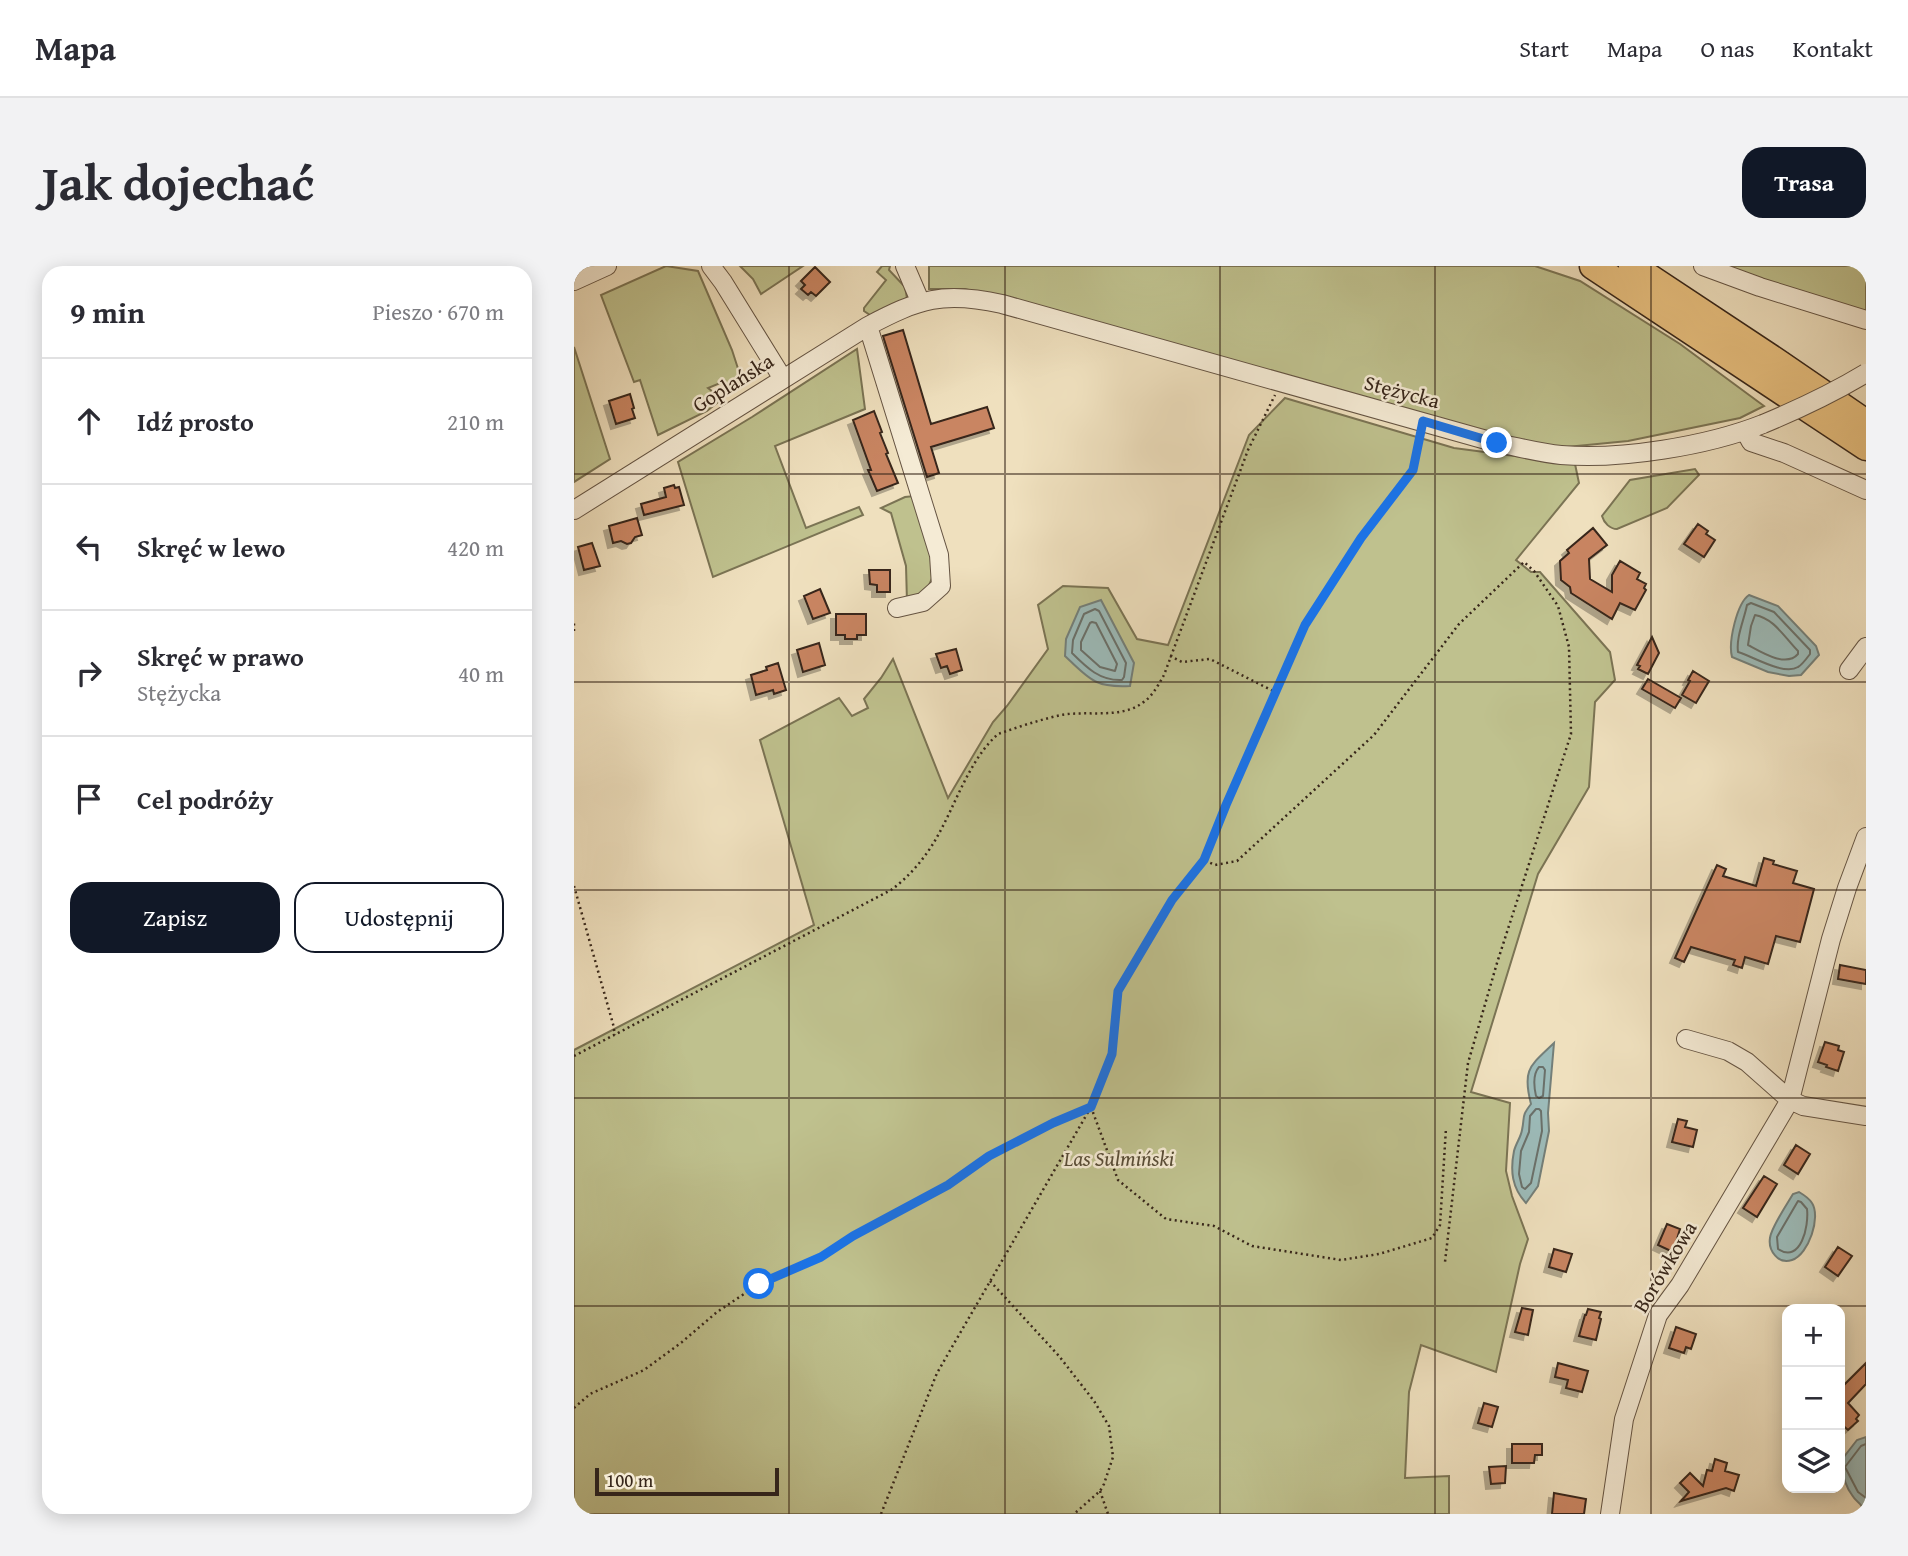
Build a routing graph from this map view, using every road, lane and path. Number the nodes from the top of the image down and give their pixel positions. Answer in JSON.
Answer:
{"nodes":[{"id":1,"x":607,"y":266,"type":"edge"},
{"id":2,"x":711,"y":266,"type":"edge"},
{"id":3,"x":905,"y":266,"type":"edge"},
{"id":4,"x":1593,"y":266,"type":"edge"},
{"id":5,"x":1632,"y":266,"type":"edge"},
{"id":6,"x":1703,"y":266,"type":"edge"},
{"id":7,"x":574,"y":281,"type":"edge"},
{"id":8,"x":920,"y":301,"type":"junction"},
{"id":9,"x":1866,"y":320,"type":"edge"},
{"id":10,"x":868,"y":326,"type":"junction"},
{"id":11,"x":1866,"y":373,"type":"edge"},
{"id":12,"x":783,"y":379,"type":"junction"},
{"id":13,"x":1275,"y":395,"type":"dead end"},
{"id":14,"x":1423,"y":421,"type":"junction"},
{"id":15,"x":1866,"y":423,"type":"edge"},
{"id":16,"x":1745,"y":430,"type":"junction"},
{"id":17,"x":1866,"y":447,"type":"edge"},
{"id":18,"x":1866,"y":489,"type":"edge"},
{"id":19,"x":574,"y":510,"type":"edge"},
{"id":20,"x":897,"y":608,"type":"dead end"},
{"id":21,"x":574,"y":621,"type":"edge"},
{"id":22,"x":574,"y":631,"type":"edge"},
{"id":23,"x":1866,"y":647,"type":"edge"},
{"id":24,"x":1170,"y":656,"type":"junction"},
{"id":25,"x":1849,"y":670,"type":"dead end"},
{"id":26,"x":1275,"y":692,"type":"junction"},
{"id":27,"x":1866,"y":837,"type":"edge"},
{"id":28,"x":1204,"y":860,"type":"junction"},
{"id":29,"x":574,"y":886,"type":"edge"},
{"id":30,"x":615,"y":1035,"type":"junction"},
{"id":31,"x":1686,"y":1039,"type":"dead end"},
{"id":32,"x":574,"y":1056,"type":"edge"},
{"id":33,"x":1790,"y":1100,"type":"junction"},
{"id":34,"x":1091,"y":1107,"type":"junction"},
{"id":35,"x":1866,"y":1116,"type":"edge"},
{"id":36,"x":1447,"y":1128,"type":"dead end"},
{"id":37,"x":1445,"y":1262,"type":"dead end"},
{"id":38,"x":990,"y":1281,"type":"junction"},
{"id":39,"x":574,"y":1408,"type":"edge"},
{"id":40,"x":1100,"y":1492,"type":"junction"},
{"id":41,"x":881,"y":1514,"type":"edge"},
{"id":42,"x":1074,"y":1514,"type":"edge"},
{"id":43,"x":1108,"y":1514,"type":"edge"},
{"id":44,"x":1610,"y":1514,"type":"edge"}],
"edges":[{"from":1,"to":7,"type":"street"},
{"from":2,"to":12,"type":"street"},
{"from":3,"to":8,"type":"street"},
{"from":4,"to":17,"type":"highway"},
{"from":5,"to":15,"type":"highway"},
{"from":6,"to":9,"type":"street"},
{"from":8,"to":10,"type":"street","name":"Goplańska"},
{"from":8,"to":14,"type":"street","name":"Stężycka"},
{"from":10,"to":12,"type":"street","name":"Goplańska"},
{"from":10,"to":20,"type":"street"},
{"from":11,"to":16,"type":"street","name":"Stężycka","bridge":true},
{"from":12,"to":19,"type":"street","name":"Goplańska"},
{"from":13,"to":24,"type":"path"},
{"from":14,"to":16,"type":"street","name":"Stężycka"},
{"from":14,"to":26,"type":"path"},
{"from":16,"to":18,"type":"street"},
{"from":21,"to":22,"type":"path"},
{"from":23,"to":25,"type":"street"},
{"from":24,"to":26,"type":"path"},
{"from":24,"to":30,"type":"path"},
{"from":26,"to":28,"type":"path"},
{"from":27,"to":33,"type":"street","name":"Borówkowa"},
{"from":28,"to":34,"type":"path"},
{"from":28,"to":37,"type":"path"},
{"from":29,"to":30,"type":"path"},
{"from":30,"to":32,"type":"path"},
{"from":31,"to":33,"type":"street"},
{"from":33,"to":35,"type":"street"},
{"from":33,"to":44,"type":"street","name":"Borówkowa"},
{"from":34,"to":36,"type":"path"},
{"from":34,"to":38,"type":"path"},
{"from":34,"to":39,"type":"path"},
{"from":38,"to":40,"type":"path"},
{"from":38,"to":41,"type":"path"},
{"from":40,"to":42,"type":"path"},
{"from":40,"to":43,"type":"path"}]}
